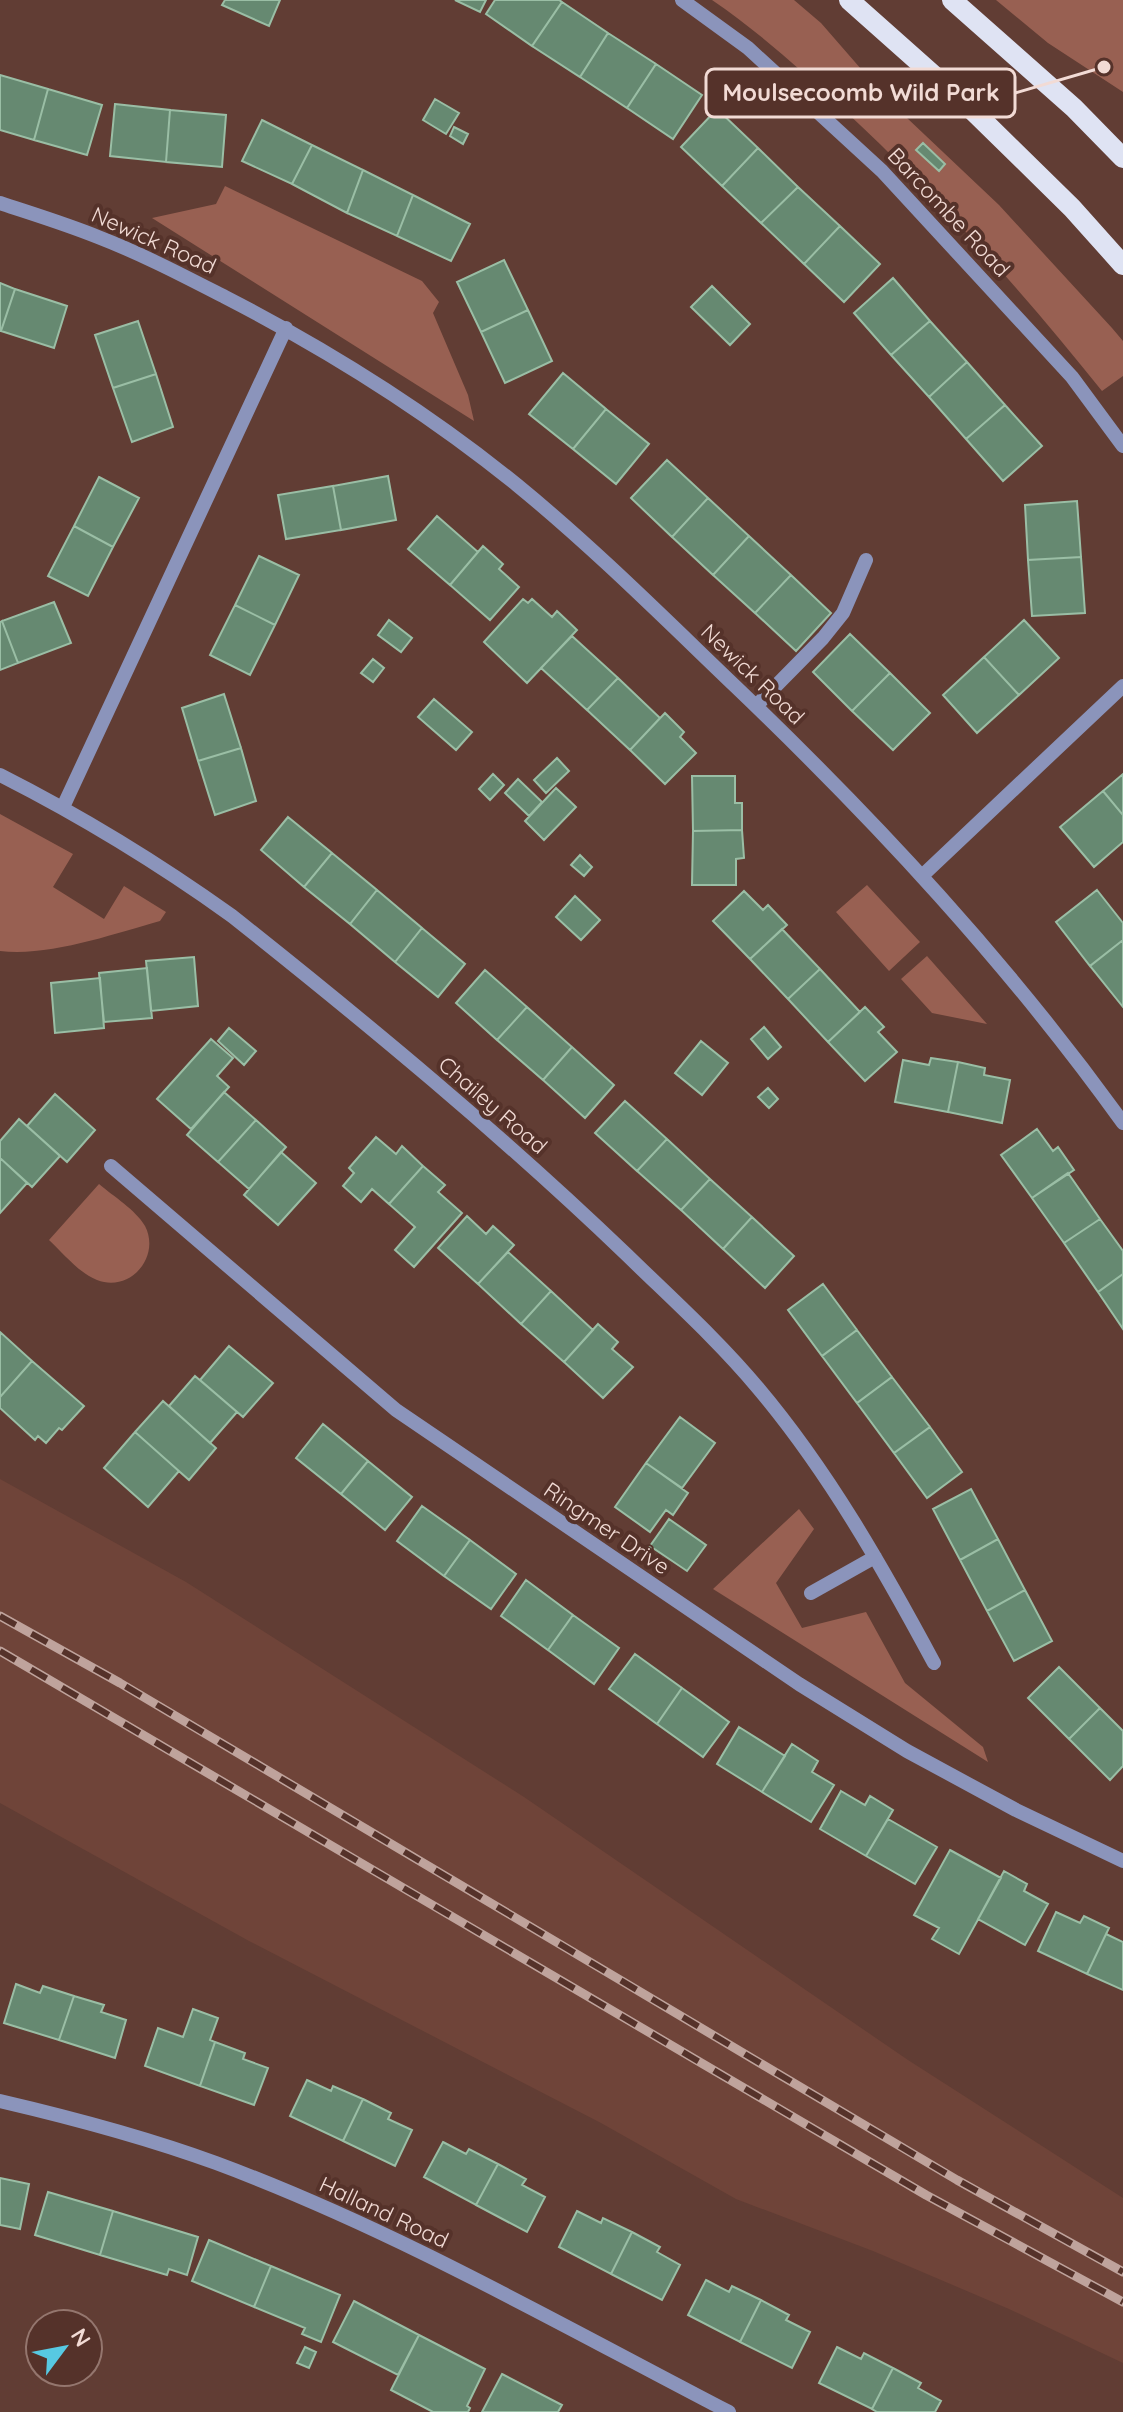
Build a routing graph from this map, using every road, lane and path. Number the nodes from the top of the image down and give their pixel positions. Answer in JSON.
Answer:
{"nodes":[{"id":1,"x":682,"y":0,"type":"edge"},
{"id":2,"x":849,"y":0,"type":"edge"},
{"id":3,"x":952,"y":0,"type":"edge"},
{"id":4,"x":1119,"y":154,"type":"edge"},
{"id":5,"x":0,"y":203,"type":"edge"},
{"id":6,"x":1123,"y":265,"type":"edge"},
{"id":7,"x":286,"y":328,"type":"junction"},
{"id":8,"x":1123,"y":446,"type":"edge"},
{"id":9,"x":866,"y":560,"type":"dead end"},
{"id":10,"x":1123,"y":686,"type":"edge"},
{"id":11,"x":756,"y":706,"type":"junction"},
{"id":12,"x":0,"y":775,"type":"edge"},
{"id":13,"x":63,"y":807,"type":"junction"},
{"id":14,"x":923,"y":875,"type":"junction"},
{"id":15,"x":1123,"y":1123,"type":"edge"},
{"id":16,"x":111,"y":1166,"type":"dead end"},
{"id":17,"x":875,"y":1557,"type":"junction"},
{"id":18,"x":811,"y":1593,"type":"dead end"},
{"id":19,"x":934,"y":1663,"type":"dead end"},
{"id":20,"x":1123,"y":1861,"type":"edge"},
{"id":21,"x":0,"y":2101,"type":"edge"},
{"id":22,"x":729,"y":2412,"type":"edge"}],
"edges":[{"from":1,"to":8,"type":"street","name":"Barcombe Road"},
{"from":2,"to":6,"type":"main road"},
{"from":3,"to":4,"type":"main road"},
{"from":5,"to":7,"type":"street","name":"Newick Road"},
{"from":7,"to":11,"type":"street","name":"Newick Road"},
{"from":7,"to":13,"type":"street"},
{"from":9,"to":11,"type":"street"},
{"from":10,"to":14,"type":"street"},
{"from":11,"to":14,"type":"street","name":"Newick Road"},
{"from":12,"to":13,"type":"street","name":"Chailey Road"},
{"from":13,"to":17,"type":"street","name":"Chailey Road"},
{"from":14,"to":15,"type":"street","name":"Newick Road"},
{"from":16,"to":20,"type":"street","name":"Ringmer Drive"},
{"from":17,"to":18,"type":"street"},
{"from":17,"to":19,"type":"street","name":"Chailey Road"},
{"from":21,"to":22,"type":"street","name":"Halland Road"}]}
